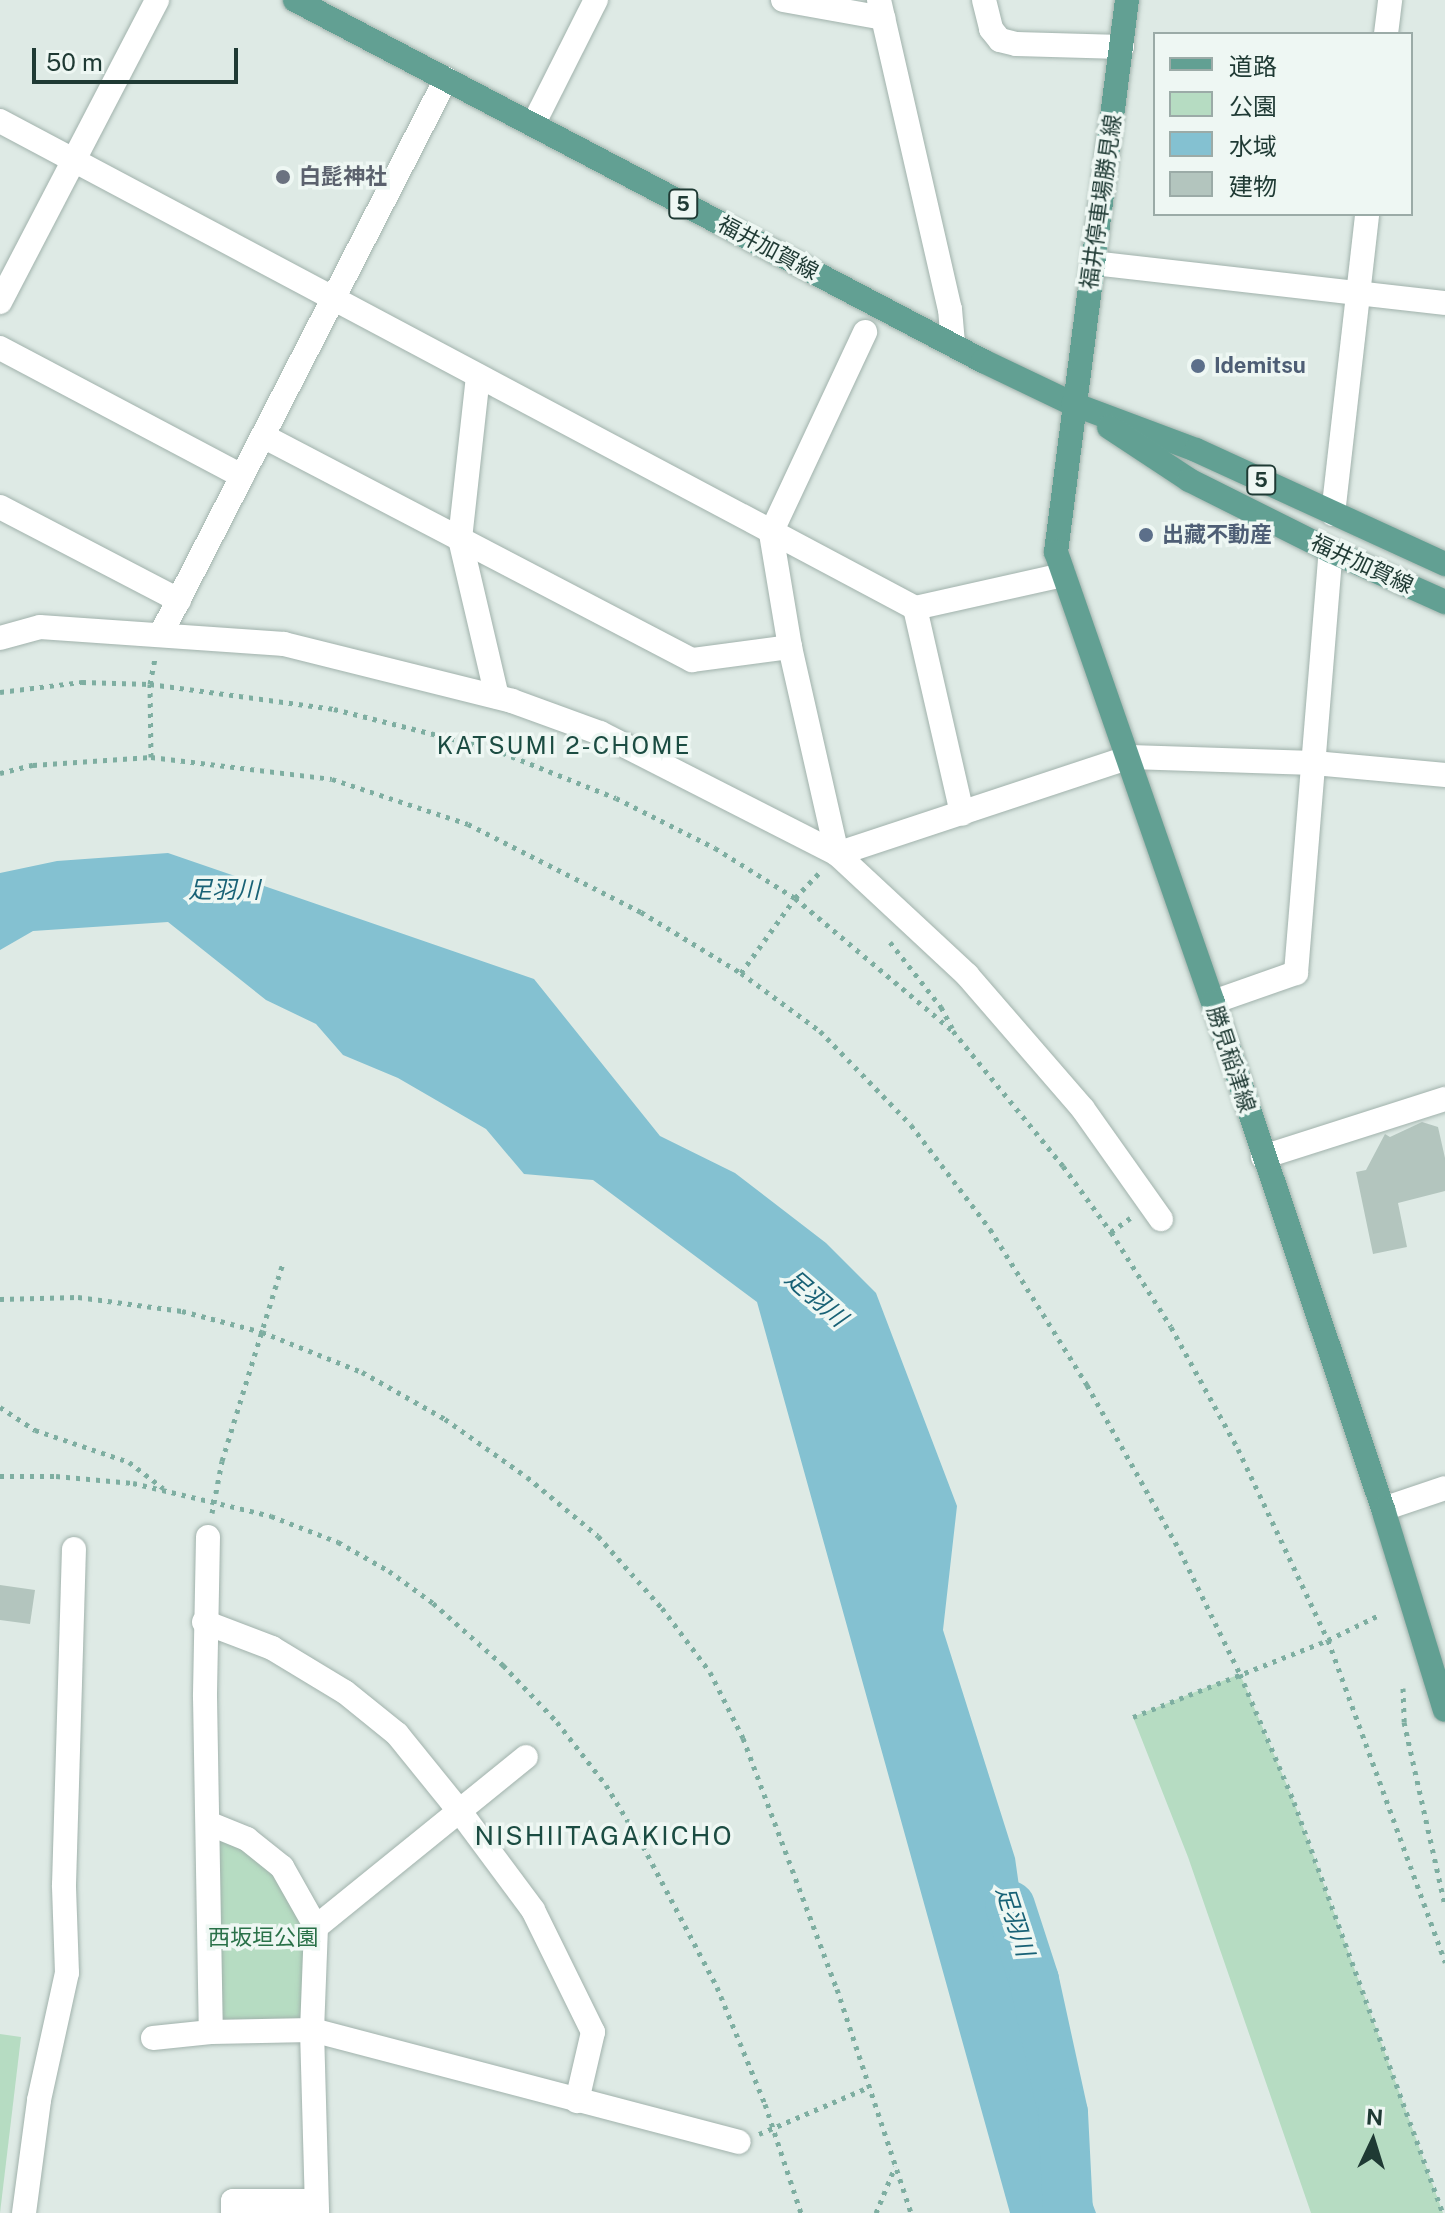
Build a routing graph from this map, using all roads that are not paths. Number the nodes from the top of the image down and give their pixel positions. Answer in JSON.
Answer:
{"nodes":[{"id":1,"x":157,"y":0,"type":"edge"},
{"id":2,"x":295,"y":0,"type":"edge"},
{"id":3,"x":596,"y":0,"type":"edge"},
{"id":4,"x":783,"y":0,"type":"edge"},
{"id":5,"x":984,"y":0,"type":"edge"},
{"id":6,"x":1127,"y":0,"type":"edge"},
{"id":7,"x":1390,"y":0,"type":"edge"},
{"id":8,"x":881,"y":9,"type":"edge"},
{"id":9,"x":1386,"y":32,"type":"edge"},
{"id":10,"x":1122,"y":47,"type":"junction"},
{"id":11,"x":446,"y":79,"type":"junction"},
{"id":12,"x":0,"y":121,"type":"edge"},
{"id":13,"x":533,"y":125,"type":"junction"},
{"id":14,"x":73,"y":161,"type":"junction"},
{"id":15,"x":1367,"y":216,"type":"edge"},
{"id":16,"x":1093,"y":263,"type":"junction"},
{"id":17,"x":1359,"y":293,"type":"junction"},
{"id":18,"x":333,"y":299,"type":"junction"},
{"id":19,"x":0,"y":302,"type":"edge"},
{"id":20,"x":1445,"y":303,"type":"edge"},
{"id":21,"x":865,"y":332,"type":"dead end"},
{"id":22,"x":953,"y":344,"type":"junction"},
{"id":23,"x":0,"y":348,"type":"edge"},
{"id":24,"x":478,"y":376,"type":"junction"},
{"id":25,"x":1073,"y":404,"type":"junction"},
{"id":26,"x":263,"y":436,"type":"junction"},
{"id":27,"x":242,"y":476,"type":"junction"},
{"id":28,"x":0,"y":507,"type":"edge"},
{"id":29,"x":1333,"y":514,"type":"junction"},
{"id":30,"x":771,"y":533,"type":"junction"},
{"id":31,"x":460,"y":539,"type":"junction"},
{"id":32,"x":1331,"y":551,"type":"junction"},
{"id":33,"x":1445,"y":564,"type":"edge"},
{"id":34,"x":1063,"y":575,"type":"junction"},
{"id":35,"x":179,"y":600,"type":"junction"},
{"id":36,"x":1445,"y":602,"type":"edge"},
{"id":37,"x":915,"y":608,"type":"junction"},
{"id":38,"x":161,"y":634,"type":"junction"},
{"id":39,"x":0,"y":638,"type":"edge"},
{"id":40,"x":790,"y":647,"type":"junction"},
{"id":41,"x":497,"y":697,"type":"junction"},
{"id":42,"x":1130,"y":757,"type":"junction"},
{"id":43,"x":1314,"y":763,"type":"junction"},
{"id":44,"x":1445,"y":775,"type":"edge"},
{"id":45,"x":962,"y":814,"type":"junction"},
{"id":46,"x":837,"y":854,"type":"junction"},
{"id":47,"x":1213,"y":1002,"type":"junction"},
{"id":48,"x":1445,"y":1099,"type":"edge"},
{"id":49,"x":1263,"y":1157,"type":"junction"},
{"id":50,"x":1161,"y":1219,"type":"dead end"},
{"id":51,"x":1445,"y":1488,"type":"edge"},
{"id":52,"x":1383,"y":1509,"type":"junction"},
{"id":53,"x":208,"y":1537,"type":"dead end"},
{"id":54,"x":74,"y":1549,"type":"dead end"},
{"id":55,"x":204,"y":1622,"type":"junction"},
{"id":56,"x":1445,"y":1710,"type":"edge"},
{"id":57,"x":526,"y":1757,"type":"dead end"},
{"id":58,"x":461,"y":1813,"type":"junction"},
{"id":59,"x":208,"y":1823,"type":"junction"},
{"id":60,"x":316,"y":1927,"type":"junction"},
{"id":61,"x":312,"y":2030,"type":"junction"},
{"id":62,"x":211,"y":2032,"type":"junction"},
{"id":63,"x":153,"y":2038,"type":"dead end"},
{"id":64,"x":577,"y":2101,"type":"junction"},
{"id":65,"x":739,"y":2142,"type":"road end"},
{"id":66,"x":317,"y":2207,"type":"edge"},
{"id":67,"x":24,"y":2213,"type":"edge"},
{"id":68,"x":233,"y":2213,"type":"edge"}],
"edges":[{"from":1,"to":14,"type":"street"},
{"from":2,"to":11,"type":"main road","name":"福井加賀線","number":"5"},
{"from":3,"to":13,"type":"street"},
{"from":4,"to":8,"type":"street"},
{"from":5,"to":10,"type":"street"},
{"from":6,"to":10,"type":"main road","name":"福井停車場勝見線"},
{"from":7,"to":9,"type":"street"},
{"from":8,"to":22,"type":"street"},
{"from":10,"to":16,"type":"main road","name":"福井停車場勝見線"},
{"from":11,"to":13,"type":"main road","name":"福井加賀線","number":"5"},
{"from":11,"to":18,"type":"street"},
{"from":12,"to":14,"type":"street"},
{"from":13,"to":22,"type":"main road","name":"福井加賀線","number":"5"},
{"from":14,"to":18,"type":"street"},
{"from":14,"to":19,"type":"street"},
{"from":15,"to":17,"type":"street"},
{"from":16,"to":17,"type":"street"},
{"from":16,"to":25,"type":"main road","name":"福井停車場勝見線"},
{"from":17,"to":20,"type":"street"},
{"from":17,"to":29,"type":"street"},
{"from":18,"to":24,"type":"street"},
{"from":18,"to":26,"type":"street"},
{"from":21,"to":30,"type":"street"},
{"from":22,"to":25,"type":"main road","name":"福井加賀線","number":"5"},
{"from":23,"to":27,"type":"street"},
{"from":24,"to":30,"type":"street"},
{"from":24,"to":31,"type":"street"},
{"from":25,"to":29,"type":"main road","name":"福井加賀線","number":"5"},
{"from":25,"to":32,"type":"main road","name":"福井加賀線","number":"5"},
{"from":25,"to":34,"type":"main road","name":"勝見稲津線"},
{"from":26,"to":27,"type":"street"},
{"from":26,"to":31,"type":"street"},
{"from":27,"to":35,"type":"street"},
{"from":28,"to":35,"type":"street"},
{"from":29,"to":33,"type":"main road","name":"福井加賀線","number":"5"},
{"from":30,"to":37,"type":"street"},
{"from":30,"to":40,"type":"street"},
{"from":31,"to":40,"type":"street"},
{"from":31,"to":41,"type":"street"},
{"from":32,"to":36,"type":"main road","name":"福井加賀線","number":"5"},
{"from":32,"to":43,"type":"street"},
{"from":34,"to":37,"type":"street"},
{"from":34,"to":42,"type":"main road","name":"勝見稲津線"},
{"from":35,"to":38,"type":"street"},
{"from":37,"to":45,"type":"street"},
{"from":38,"to":39,"type":"street"},
{"from":38,"to":41,"type":"street"},
{"from":40,"to":46,"type":"street"},
{"from":41,"to":46,"type":"street"},
{"from":42,"to":43,"type":"street"},
{"from":42,"to":45,"type":"street"},
{"from":42,"to":47,"type":"main road","name":"勝見稲津線"},
{"from":43,"to":44,"type":"street"},
{"from":43,"to":47,"type":"street"},
{"from":45,"to":46,"type":"street"},
{"from":46,"to":50,"type":"street"},
{"from":47,"to":49,"type":"main road","name":"勝見稲津線"},
{"from":48,"to":49,"type":"street"},
{"from":49,"to":52,"type":"main road","name":"勝見稲津線"},
{"from":51,"to":52,"type":"street"},
{"from":52,"to":56,"type":"main road","name":"勝見稲津線"},
{"from":53,"to":55,"type":"street"},
{"from":54,"to":67,"type":"street"},
{"from":55,"to":58,"type":"street"},
{"from":55,"to":59,"type":"street"},
{"from":57,"to":58,"type":"street"},
{"from":58,"to":60,"type":"street"},
{"from":58,"to":64,"type":"street"},
{"from":59,"to":60,"type":"street"},
{"from":59,"to":62,"type":"street"},
{"from":60,"to":61,"type":"street"},
{"from":61,"to":62,"type":"street"},
{"from":61,"to":64,"type":"street"},
{"from":61,"to":66,"type":"street"},
{"from":62,"to":63,"type":"street"},
{"from":64,"to":65,"type":"street"},
{"from":66,"to":68,"type":"street"}]}
